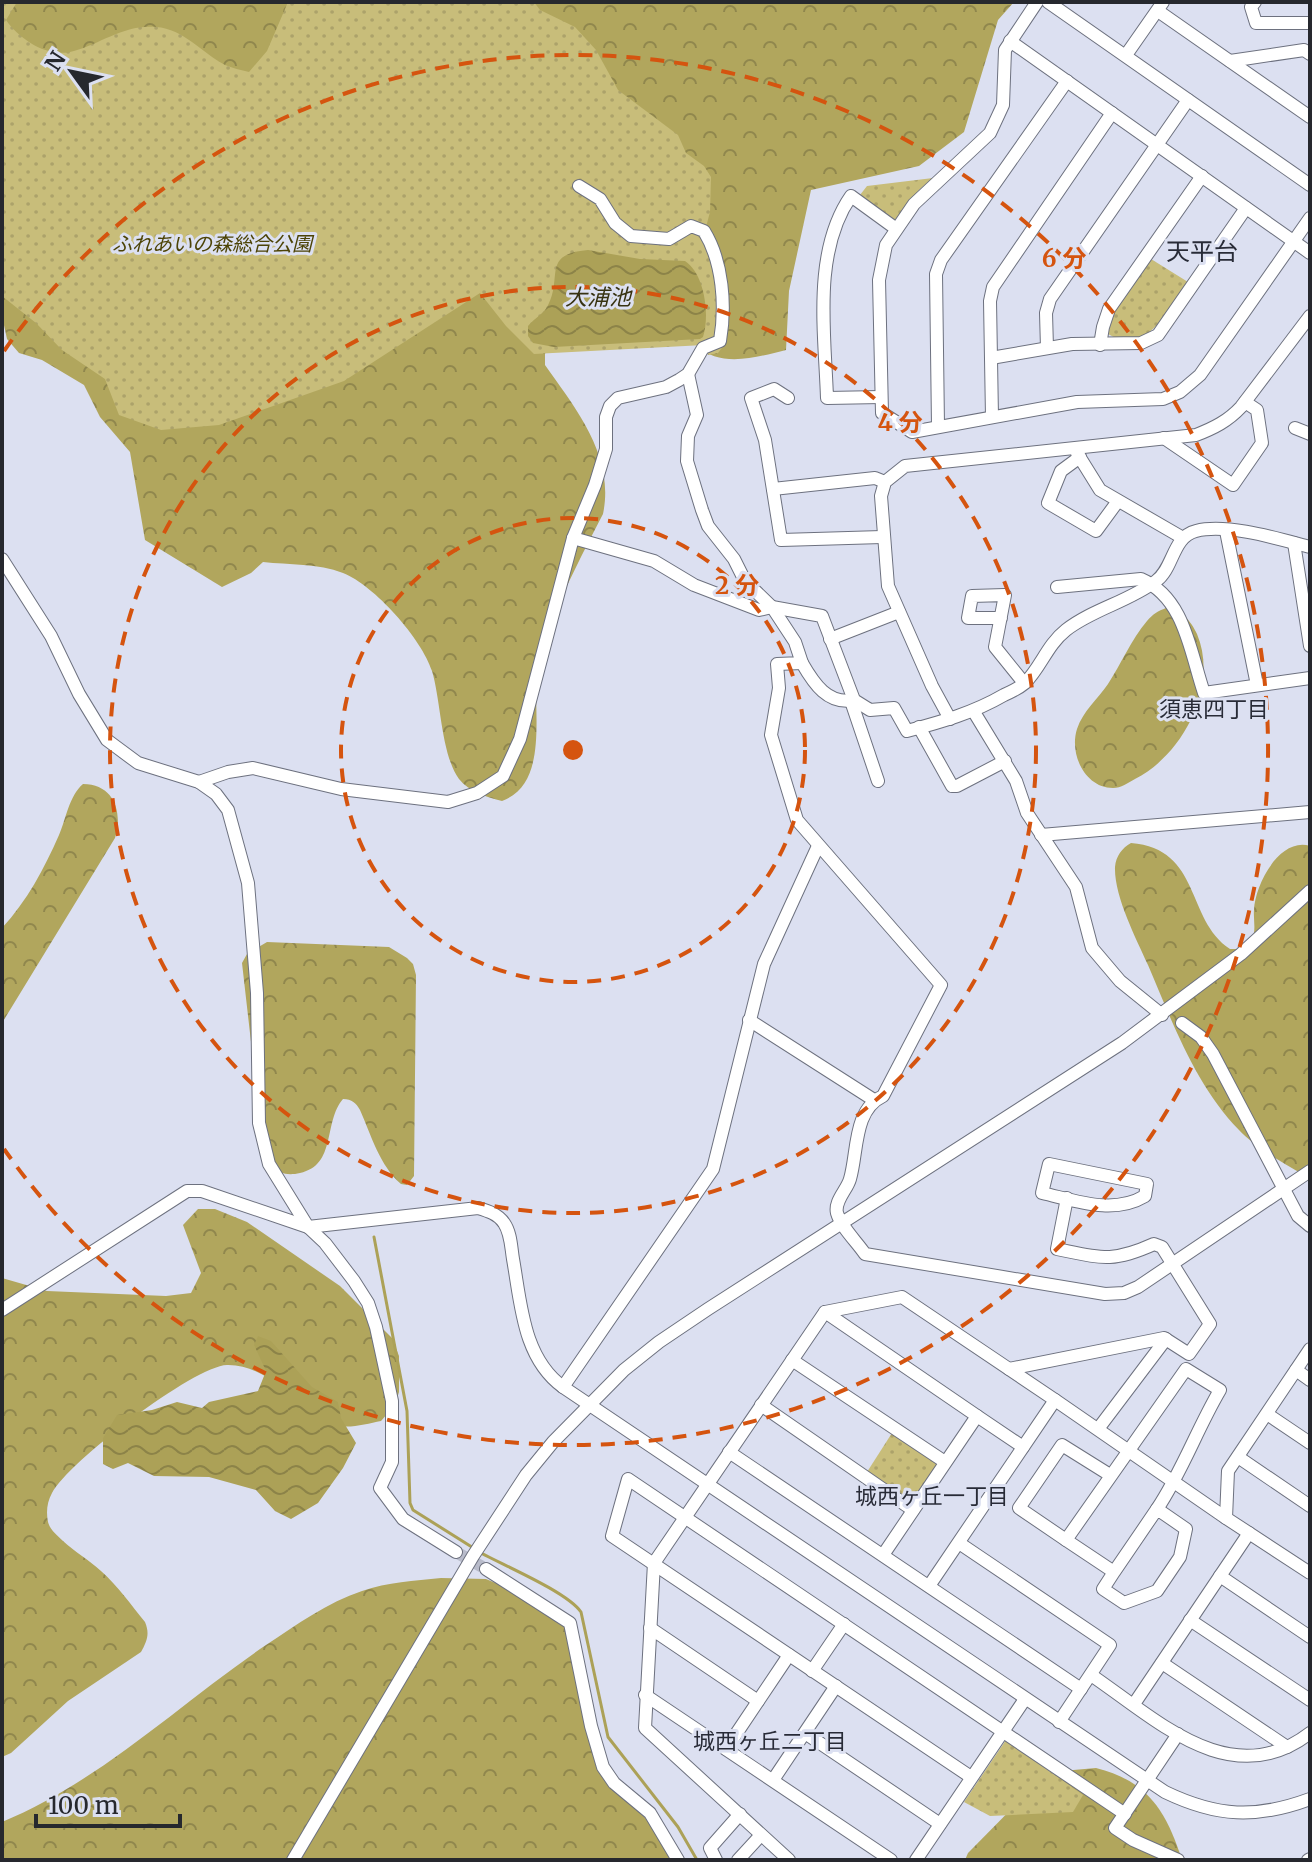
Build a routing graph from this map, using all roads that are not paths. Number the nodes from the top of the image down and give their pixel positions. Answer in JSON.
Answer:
{"nodes":[{"id":1,"x":1037,"y":2,"type":"edge"},
{"id":2,"x":1048,"y":2,"type":"edge"},
{"id":3,"x":1255,"y":2,"type":"edge"},
{"id":4,"x":1160,"y":6,"type":"edge"},
{"id":5,"x":1310,"y":23,"type":"edge"},
{"id":6,"x":1010,"y":41,"type":"junction"},
{"id":7,"x":1310,"y":54,"type":"edge"},
{"id":8,"x":1126,"y":55,"type":"junction"},
{"id":9,"x":1230,"y":61,"type":"junction"},
{"id":10,"x":1067,"y":81,"type":"junction"},
{"id":11,"x":1188,"y":100,"type":"junction"},
{"id":12,"x":1112,"y":113,"type":"junction"},
{"id":13,"x":1310,"y":117,"type":"edge"},
{"id":14,"x":1157,"y":144,"type":"junction"},
{"id":15,"x":1202,"y":176,"type":"junction"},
{"id":16,"x":1310,"y":185,"type":"edge"},
{"id":17,"x":579,"y":186,"type":"dead end"},
{"id":18,"x":1246,"y":208,"type":"junction"},
{"id":19,"x":1310,"y":218,"type":"edge"},
{"id":20,"x":895,"y":228,"type":"junction"},
{"id":21,"x":1293,"y":241,"type":"junction"},
{"id":22,"x":1310,"y":253,"type":"edge"},
{"id":23,"x":1310,"y":316,"type":"edge"},
{"id":24,"x":1100,"y":345,"type":"junction"},
{"id":25,"x":1047,"y":348,"type":"junction"},
{"id":26,"x":991,"y":358,"type":"junction"},
{"id":27,"x":688,"y":374,"type":"junction"},
{"id":28,"x":881,"y":397,"type":"junction"},
{"id":29,"x":788,"y":398,"type":"dead end"},
{"id":30,"x":1245,"y":402,"type":"junction"},
{"id":31,"x":992,"y":417,"type":"junction"},
{"id":32,"x":938,"y":426,"type":"junction"},
{"id":33,"x":1295,"y":428,"type":"dead end"},
{"id":34,"x":1310,"y":434,"type":"edge"},
{"id":35,"x":1164,"y":438,"type":"junction"},
{"id":36,"x":1077,"y":452,"type":"junction"},
{"id":37,"x":885,"y":482,"type":"junction"},
{"id":38,"x":773,"y":489,"type":"junction"},
{"id":39,"x":1118,"y":501,"type":"junction"},
{"id":40,"x":1226,"y":531,"type":"junction"},
{"id":41,"x":882,"y":537,"type":"junction"},
{"id":42,"x":573,"y":538,"type":"junction"},
{"id":43,"x":1183,"y":538,"type":"junction"},
{"id":44,"x":1294,"y":543,"type":"junction"},
{"id":45,"x":1310,"y":547,"type":"edge"},
{"id":46,"x":2,"y":559,"type":"edge"},
{"id":47,"x":1152,"y":584,"type":"junction"},
{"id":48,"x":1057,"y":587,"type":"dead end"},
{"id":49,"x":772,"y":607,"type":"junction"},
{"id":50,"x":899,"y":612,"type":"junction"},
{"id":51,"x":1001,"y":618,"type":"dead end"},
{"id":52,"x":830,"y":639,"type":"junction"},
{"id":53,"x":1310,"y":646,"type":"edge"},
{"id":54,"x":802,"y":663,"type":"junction"},
{"id":55,"x":1310,"y":678,"type":"edge"},
{"id":56,"x":1024,"y":683,"type":"junction"},
{"id":57,"x":1257,"y":685,"type":"junction"},
{"id":58,"x":852,"y":701,"type":"junction"},
{"id":59,"x":974,"y":712,"type":"junction"},
{"id":60,"x":950,"y":719,"type":"junction"},
{"id":61,"x":919,"y":727,"type":"junction"},
{"id":62,"x":1005,"y":761,"type":"junction"},
{"id":63,"x":878,"y":781,"type":"dead end"},
{"id":64,"x":199,"y":782,"type":"junction"},
{"id":65,"x":1310,"y":812,"type":"edge"},
{"id":66,"x":1041,"y":835,"type":"junction"},
{"id":67,"x":818,"y":846,"type":"junction"},
{"id":68,"x":1310,"y":891,"type":"edge"},
{"id":69,"x":1162,"y":1015,"type":"junction"},
{"id":70,"x":749,"y":1020,"type":"junction"},
{"id":71,"x":1182,"y":1023,"type":"dead end"},
{"id":72,"x":874,"y":1100,"type":"junction"},
{"id":73,"x":1310,"y":1171,"type":"edge"},
{"id":74,"x":1284,"y":1186,"type":"junction"},
{"id":75,"x":1067,"y":1198,"type":"junction"},
{"id":76,"x":842,"y":1222,"type":"junction"},
{"id":77,"x":1310,"y":1226,"type":"edge"},
{"id":78,"x":308,"y":1227,"type":"junction"},
{"id":79,"x":1172,"y":1265,"type":"junction"},
{"id":80,"x":2,"y":1310,"type":"edge"},
{"id":81,"x":825,"y":1312,"type":"junction"},
{"id":82,"x":1166,"y":1339,"type":"junction"},
{"id":83,"x":1310,"y":1349,"type":"edge"},
{"id":84,"x":792,"y":1360,"type":"junction"},
{"id":85,"x":1009,"y":1369,"type":"junction"},
{"id":86,"x":1296,"y":1370,"type":"junction"},
{"id":87,"x":1310,"y":1380,"type":"edge"},
{"id":88,"x":563,"y":1387,"type":"junction"},
{"id":89,"x":1055,"y":1400,"type":"junction"},
{"id":90,"x":588,"y":1405,"type":"junction"},
{"id":91,"x":761,"y":1405,"type":"junction"},
{"id":92,"x":1267,"y":1414,"type":"junction"},
{"id":93,"x":977,"y":1416,"type":"junction"},
{"id":94,"x":1098,"y":1429,"type":"junction"},
{"id":95,"x":1310,"y":1443,"type":"edge"},
{"id":96,"x":1023,"y":1447,"type":"junction"},
{"id":97,"x":1127,"y":1450,"type":"junction"},
{"id":98,"x":729,"y":1452,"type":"junction"},
{"id":99,"x":1238,"y":1457,"type":"junction"},
{"id":100,"x":945,"y":1462,"type":"junction"},
{"id":101,"x":1110,"y":1475,"type":"junction"},
{"id":102,"x":1175,"y":1482,"type":"junction"},
{"id":103,"x":707,"y":1484,"type":"junction"},
{"id":104,"x":1310,"y":1506,"type":"edge"},
{"id":105,"x":1157,"y":1509,"type":"junction"},
{"id":106,"x":913,"y":1510,"type":"junction"},
{"id":107,"x":685,"y":1517,"type":"junction"},
{"id":108,"x":1226,"y":1518,"type":"junction"},
{"id":109,"x":1249,"y":1533,"type":"junction"},
{"id":110,"x":1066,"y":1540,"type":"junction"},
{"id":111,"x":959,"y":1543,"type":"junction"},
{"id":112,"x":456,"y":1552,"type":"tunnel mouth"},
{"id":113,"x":883,"y":1555,"type":"junction"},
{"id":114,"x":654,"y":1563,"type":"junction"},
{"id":115,"x":486,"y":1569,"type":"tunnel mouth"},
{"id":116,"x":1114,"y":1572,"type":"junction"},
{"id":117,"x":1310,"y":1573,"type":"edge"},
{"id":118,"x":1220,"y":1576,"type":"junction"},
{"id":119,"x":929,"y":1586,"type":"junction"},
{"id":120,"x":1190,"y":1620,"type":"junction"},
{"id":121,"x":844,"y":1624,"type":"junction"},
{"id":122,"x":650,"y":1628,"type":"junction"},
{"id":123,"x":1310,"y":1637,"type":"edge"},
{"id":124,"x":789,"y":1655,"type":"junction"},
{"id":125,"x":1162,"y":1663,"type":"junction"},
{"id":126,"x":812,"y":1671,"type":"junction"},
{"id":127,"x":1091,"y":1675,"type":"junction"},
{"id":128,"x":836,"y":1686,"type":"junction"},
{"id":129,"x":1081,"y":1689,"type":"junction"},
{"id":130,"x":645,"y":1695,"type":"junction"},
{"id":131,"x":1025,"y":1699,"type":"junction"},
{"id":132,"x":1310,"y":1700,"type":"edge"},
{"id":133,"x":758,"y":1701,"type":"junction"},
{"id":134,"x":1134,"y":1704,"type":"junction"},
{"id":135,"x":1059,"y":1722,"type":"junction"},
{"id":136,"x":1002,"y":1731,"type":"junction"},
{"id":137,"x":805,"y":1733,"type":"junction"},
{"id":138,"x":1310,"y":1733,"type":"edge"},
{"id":139,"x":1178,"y":1734,"type":"junction"},
{"id":140,"x":1287,"y":1747,"type":"junction"},
{"id":141,"x":726,"y":1749,"type":"junction"},
{"id":142,"x":971,"y":1777,"type":"junction"},
{"id":143,"x":773,"y":1780,"type":"junction"},
{"id":144,"x":1146,"y":1781,"type":"junction"},
{"id":145,"x":1310,"y":1799,"type":"edge"},
{"id":146,"x":740,"y":1814,"type":"junction"},
{"id":147,"x":1125,"y":1814,"type":"junction"},
{"id":148,"x":940,"y":1824,"type":"junction"},
{"id":149,"x":761,"y":1835,"type":"junction"},
{"id":150,"x":293,"y":1860,"type":"edge"},
{"id":151,"x":678,"y":1860,"type":"edge"},
{"id":152,"x":716,"y":1860,"type":"edge"},
{"id":153,"x":738,"y":1860,"type":"edge"},
{"id":154,"x":789,"y":1860,"type":"edge"},
{"id":155,"x":891,"y":1860,"type":"edge"},
{"id":156,"x":916,"y":1860,"type":"edge"},
{"id":157,"x":1178,"y":1860,"type":"edge"}],
"edges":[{"from":1,"to":6,"type":"street"},
{"from":2,"to":8,"type":"street"},
{"from":3,"to":5,"type":"street"},
{"from":4,"to":8,"type":"street"},
{"from":4,"to":9,"type":"street"},
{"from":6,"to":10,"type":"street"},
{"from":6,"to":20,"type":"street"},
{"from":7,"to":9,"type":"street"},
{"from":8,"to":11,"type":"street"},
{"from":9,"to":13,"type":"street"},
{"from":10,"to":12,"type":"street"},
{"from":10,"to":32,"type":"street"},
{"from":11,"to":14,"type":"street"},
{"from":11,"to":16,"type":"street"},
{"from":12,"to":14,"type":"street"},
{"from":12,"to":26,"type":"street"},
{"from":14,"to":15,"type":"street"},
{"from":14,"to":25,"type":"street"},
{"from":15,"to":18,"type":"street"},
{"from":15,"to":24,"type":"street"},
{"from":17,"to":27,"type":"street"},
{"from":18,"to":21,"type":"street"},
{"from":18,"to":24,"type":"street"},
{"from":19,"to":21,"type":"street"},
{"from":20,"to":28,"type":"street"},
{"from":20,"to":28,"type":"street"},
{"from":21,"to":22,"type":"street"},
{"from":21,"to":31,"type":"street"},
{"from":23,"to":30,"type":"street"},
{"from":24,"to":25,"type":"street"},
{"from":25,"to":26,"type":"street"},
{"from":26,"to":31,"type":"street"},
{"from":27,"to":42,"type":"street"},
{"from":27,"to":49,"type":"street"},
{"from":28,"to":32,"type":"street"},
{"from":29,"to":38,"type":"street"},
{"from":30,"to":35,"type":"street"},
{"from":30,"to":35,"type":"street"},
{"from":31,"to":32,"type":"street"},
{"from":33,"to":34,"type":"street"},
{"from":35,"to":36,"type":"street"},
{"from":36,"to":37,"type":"street"},
{"from":36,"to":39,"type":"street"},
{"from":36,"to":39,"type":"street"},
{"from":37,"to":38,"type":"street"},
{"from":37,"to":41,"type":"street"},
{"from":38,"to":41,"type":"street"},
{"from":39,"to":43,"type":"street"},
{"from":40,"to":43,"type":"street"},
{"from":40,"to":44,"type":"street"},
{"from":40,"to":57,"type":"street"},
{"from":41,"to":50,"type":"street"},
{"from":42,"to":49,"type":"street"},
{"from":42,"to":64,"type":"street"},
{"from":43,"to":47,"type":"street"},
{"from":44,"to":45,"type":"street"},
{"from":44,"to":53,"type":"street"},
{"from":46,"to":64,"type":"street"},
{"from":47,"to":48,"type":"street"},
{"from":47,"to":56,"type":"street"},
{"from":47,"to":57,"type":"street"},
{"from":49,"to":52,"type":"street"},
{"from":49,"to":54,"type":"street"},
{"from":50,"to":52,"type":"street"},
{"from":50,"to":60,"type":"street"},
{"from":51,"to":56,"type":"street"},
{"from":52,"to":58,"type":"street"},
{"from":54,"to":58,"type":"street"},
{"from":54,"to":67,"type":"street"},
{"from":55,"to":57,"type":"street"},
{"from":56,"to":59,"type":"street"},
{"from":58,"to":61,"type":"street"},
{"from":58,"to":63,"type":"street"},
{"from":59,"to":60,"type":"street"},
{"from":59,"to":62,"type":"street"},
{"from":60,"to":61,"type":"street"},
{"from":61,"to":62,"type":"street"},
{"from":62,"to":66,"type":"street"},
{"from":64,"to":78,"type":"street"},
{"from":65,"to":66,"type":"street"},
{"from":66,"to":69,"type":"street"},
{"from":67,"to":70,"type":"street"},
{"from":67,"to":72,"type":"street"},
{"from":68,"to":69,"type":"street"},
{"from":69,"to":76,"type":"street"},
{"from":70,"to":72,"type":"street"},
{"from":70,"to":88,"type":"street"},
{"from":71,"to":74,"type":"street"},
{"from":72,"to":76,"type":"street"},
{"from":73,"to":74,"type":"street"},
{"from":74,"to":77,"type":"street"},
{"from":74,"to":79,"type":"street"},
{"from":75,"to":75,"type":"street"},
{"from":75,"to":79,"type":"street"},
{"from":76,"to":79,"type":"street"},
{"from":76,"to":90,"type":"street"},
{"from":78,"to":80,"type":"street"},
{"from":78,"to":88,"type":"street"},
{"from":78,"to":112,"type":"street"},
{"from":79,"to":82,"type":"street"},
{"from":81,"to":84,"type":"street"},
{"from":81,"to":85,"type":"street"},
{"from":81,"to":93,"type":"street"},
{"from":82,"to":85,"type":"street"},
{"from":82,"to":94,"type":"street"},
{"from":83,"to":86,"type":"street"},
{"from":84,"to":91,"type":"street"},
{"from":84,"to":100,"type":"street"},
{"from":85,"to":89,"type":"street"},
{"from":86,"to":87,"type":"street"},
{"from":86,"to":92,"type":"street"},
{"from":88,"to":90,"type":"street"},
{"from":89,"to":94,"type":"street"},
{"from":89,"to":96,"type":"street"},
{"from":90,"to":103,"type":"street"},
{"from":90,"to":150,"type":"street"},
{"from":91,"to":98,"type":"street"},
{"from":91,"to":106,"type":"street"},
{"from":92,"to":95,"type":"street"},
{"from":92,"to":99,"type":"street"},
{"from":93,"to":96,"type":"street"},
{"from":93,"to":100,"type":"street"},
{"from":94,"to":97,"type":"street"},
{"from":96,"to":111,"type":"street"},
{"from":97,"to":101,"type":"street"},
{"from":97,"to":102,"type":"street"},
{"from":97,"to":102,"type":"street"},
{"from":98,"to":103,"type":"street"},
{"from":98,"to":113,"type":"street"},
{"from":99,"to":104,"type":"street"},
{"from":99,"to":108,"type":"street"},
{"from":100,"to":106,"type":"street"},
{"from":101,"to":110,"type":"street"},
{"from":101,"to":110,"type":"street"},
{"from":102,"to":105,"type":"street"},
{"from":102,"to":108,"type":"street"},
{"from":103,"to":107,"type":"street"},
{"from":103,"to":131,"type":"street"},
{"from":105,"to":116,"type":"street"},
{"from":105,"to":116,"type":"street"},
{"from":106,"to":113,"type":"street"},
{"from":107,"to":114,"type":"street"},
{"from":107,"to":114,"type":"street"},
{"from":107,"to":121,"type":"street"},
{"from":108,"to":109,"type":"street"},
{"from":109,"to":117,"type":"street"},
{"from":109,"to":118,"type":"street"},
{"from":110,"to":116,"type":"street"},
{"from":111,"to":119,"type":"street"},
{"from":111,"to":127,"type":"street"},
{"from":113,"to":119,"type":"street"},
{"from":114,"to":122,"type":"street"},
{"from":114,"to":124,"type":"street"},
{"from":115,"to":151,"type":"street"},
{"from":118,"to":120,"type":"street"},
{"from":118,"to":123,"type":"street"},
{"from":119,"to":129,"type":"street"},
{"from":120,"to":125,"type":"street"},
{"from":120,"to":132,"type":"street"},
{"from":121,"to":126,"type":"street"},
{"from":121,"to":136,"type":"street"},
{"from":122,"to":130,"type":"street"},
{"from":122,"to":133,"type":"street"},
{"from":124,"to":126,"type":"street"},
{"from":124,"to":133,"type":"street"},
{"from":125,"to":134,"type":"street"},
{"from":125,"to":140,"type":"street"},
{"from":126,"to":128,"type":"street"},
{"from":127,"to":129,"type":"street"},
{"from":127,"to":134,"type":"street"},
{"from":128,"to":137,"type":"street"},
{"from":128,"to":142,"type":"street"},
{"from":129,"to":135,"type":"street"},
{"from":130,"to":141,"type":"street"},
{"from":130,"to":146,"type":"street"},
{"from":131,"to":135,"type":"street"},
{"from":131,"to":136,"type":"street"},
{"from":133,"to":141,"type":"street"},
{"from":134,"to":139,"type":"street"},
{"from":135,"to":144,"type":"street"},
{"from":136,"to":142,"type":"street"},
{"from":136,"to":147,"type":"street"},
{"from":137,"to":143,"type":"street"},
{"from":137,"to":148,"type":"street"},
{"from":138,"to":140,"type":"street"},
{"from":139,"to":140,"type":"street"},
{"from":139,"to":144,"type":"street"},
{"from":141,"to":143,"type":"street"},
{"from":142,"to":148,"type":"street"},
{"from":143,"to":155,"type":"street"},
{"from":144,"to":145,"type":"street"},
{"from":144,"to":147,"type":"street"},
{"from":146,"to":149,"type":"street"},
{"from":146,"to":152,"type":"street"},
{"from":147,"to":157,"type":"street"},
{"from":148,"to":156,"type":"street"},
{"from":149,"to":153,"type":"street"},
{"from":149,"to":154,"type":"street"}]}
